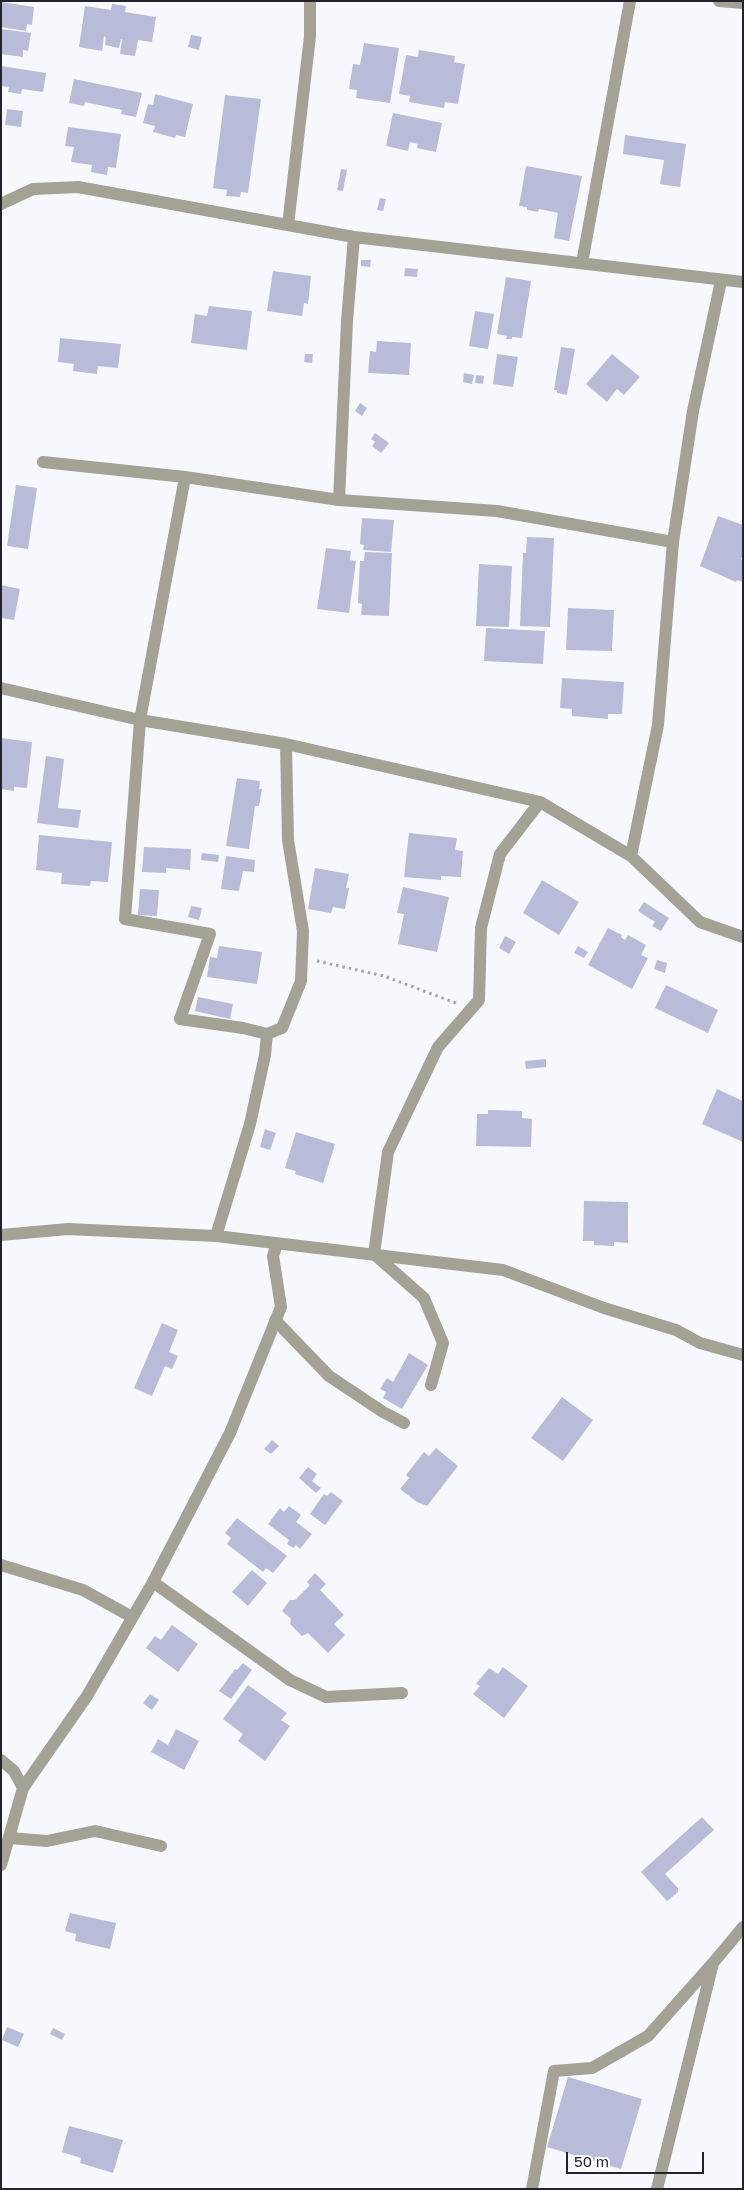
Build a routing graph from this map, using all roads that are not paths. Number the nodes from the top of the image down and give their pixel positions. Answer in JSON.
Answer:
{"nodes":[{"id":1,"x":310,"y":1,"type":"edge"},
{"id":2,"x":630,"y":1,"type":"edge"},
{"id":3,"x":719,"y":1,"type":"edge"},
{"id":4,"x":743,"y":3,"type":"edge"},
{"id":5,"x":1,"y":204,"type":"edge"},
{"id":6,"x":288,"y":225,"type":"junction"},
{"id":7,"x":354,"y":237,"type":"junction"},
{"id":8,"x":582,"y":263,"type":"junction"},
{"id":9,"x":721,"y":281,"type":"junction"},
{"id":10,"x":743,"y":282,"type":"edge"},
{"id":11,"x":43,"y":462,"type":"dead end"},
{"id":12,"x":185,"y":478,"type":"junction"},
{"id":13,"x":339,"y":500,"type":"junction"},
{"id":14,"x":673,"y":542,"type":"junction"},
{"id":15,"x":1,"y":688,"type":"edge"},
{"id":16,"x":140,"y":720,"type":"junction"},
{"id":17,"x":286,"y":744,"type":"junction"},
{"id":18,"x":540,"y":802,"type":"junction"},
{"id":19,"x":631,"y":856,"type":"junction"},
{"id":20,"x":743,"y":938,"type":"edge"},
{"id":21,"x":267,"y":1034,"type":"junction"},
{"id":22,"x":1,"y":1235,"type":"edge"},
{"id":23,"x":216,"y":1236,"type":"junction"},
{"id":24,"x":277,"y":1244,"type":"junction"},
{"id":25,"x":374,"y":1254,"type":"junction"},
{"id":26,"x":276,"y":1320,"type":"junction"},
{"id":27,"x":743,"y":1355,"type":"edge"},
{"id":28,"x":431,"y":1385,"type":"dead end"},
{"id":29,"x":404,"y":1423,"type":"dead end"},
{"id":30,"x":1,"y":1565,"type":"edge"},
{"id":31,"x":153,"y":1582,"type":"junction"},
{"id":32,"x":132,"y":1617,"type":"junction"},
{"id":33,"x":402,"y":1693,"type":"dead end"},
{"id":34,"x":1,"y":1760,"type":"edge"},
{"id":35,"x":23,"y":1788,"type":"junction"},
{"id":36,"x":10,"y":1838,"type":"junction"},
{"id":37,"x":161,"y":1846,"type":"dead end"},
{"id":38,"x":1,"y":1865,"type":"edge"},
{"id":39,"x":743,"y":1927,"type":"edge"},
{"id":40,"x":713,"y":1964,"type":"junction"},
{"id":41,"x":532,"y":2189,"type":"edge"},
{"id":42,"x":657,"y":2189,"type":"edge"}],
"edges":[{"from":1,"to":6,"type":"street"},
{"from":2,"to":8,"type":"street"},
{"from":3,"to":4,"type":"street"},
{"from":5,"to":6,"type":"street"},
{"from":6,"to":7,"type":"street"},
{"from":7,"to":8,"type":"street"},
{"from":7,"to":13,"type":"street"},
{"from":8,"to":9,"type":"street"},
{"from":9,"to":10,"type":"street"},
{"from":9,"to":14,"type":"street"},
{"from":11,"to":12,"type":"street"},
{"from":12,"to":13,"type":"street"},
{"from":12,"to":16,"type":"street"},
{"from":13,"to":14,"type":"street"},
{"from":14,"to":19,"type":"street"},
{"from":15,"to":16,"type":"street"},
{"from":16,"to":17,"type":"street"},
{"from":16,"to":21,"type":"street"},
{"from":17,"to":18,"type":"street"},
{"from":17,"to":21,"type":"street"},
{"from":18,"to":19,"type":"street"},
{"from":18,"to":25,"type":"street"},
{"from":19,"to":20,"type":"street"},
{"from":21,"to":23,"type":"street"},
{"from":22,"to":23,"type":"street"},
{"from":23,"to":24,"type":"street"},
{"from":24,"to":25,"type":"street"},
{"from":24,"to":26,"type":"street"},
{"from":25,"to":27,"type":"street"},
{"from":25,"to":28,"type":"street"},
{"from":26,"to":29,"type":"street"},
{"from":26,"to":31,"type":"street"},
{"from":30,"to":32,"type":"street"},
{"from":31,"to":32,"type":"street"},
{"from":31,"to":33,"type":"street"},
{"from":32,"to":35,"type":"street"},
{"from":34,"to":35,"type":"street"},
{"from":35,"to":36,"type":"street"},
{"from":36,"to":37,"type":"street"},
{"from":36,"to":38,"type":"street"},
{"from":39,"to":40,"type":"street"},
{"from":40,"to":41,"type":"street"},
{"from":40,"to":42,"type":"street"}]}
